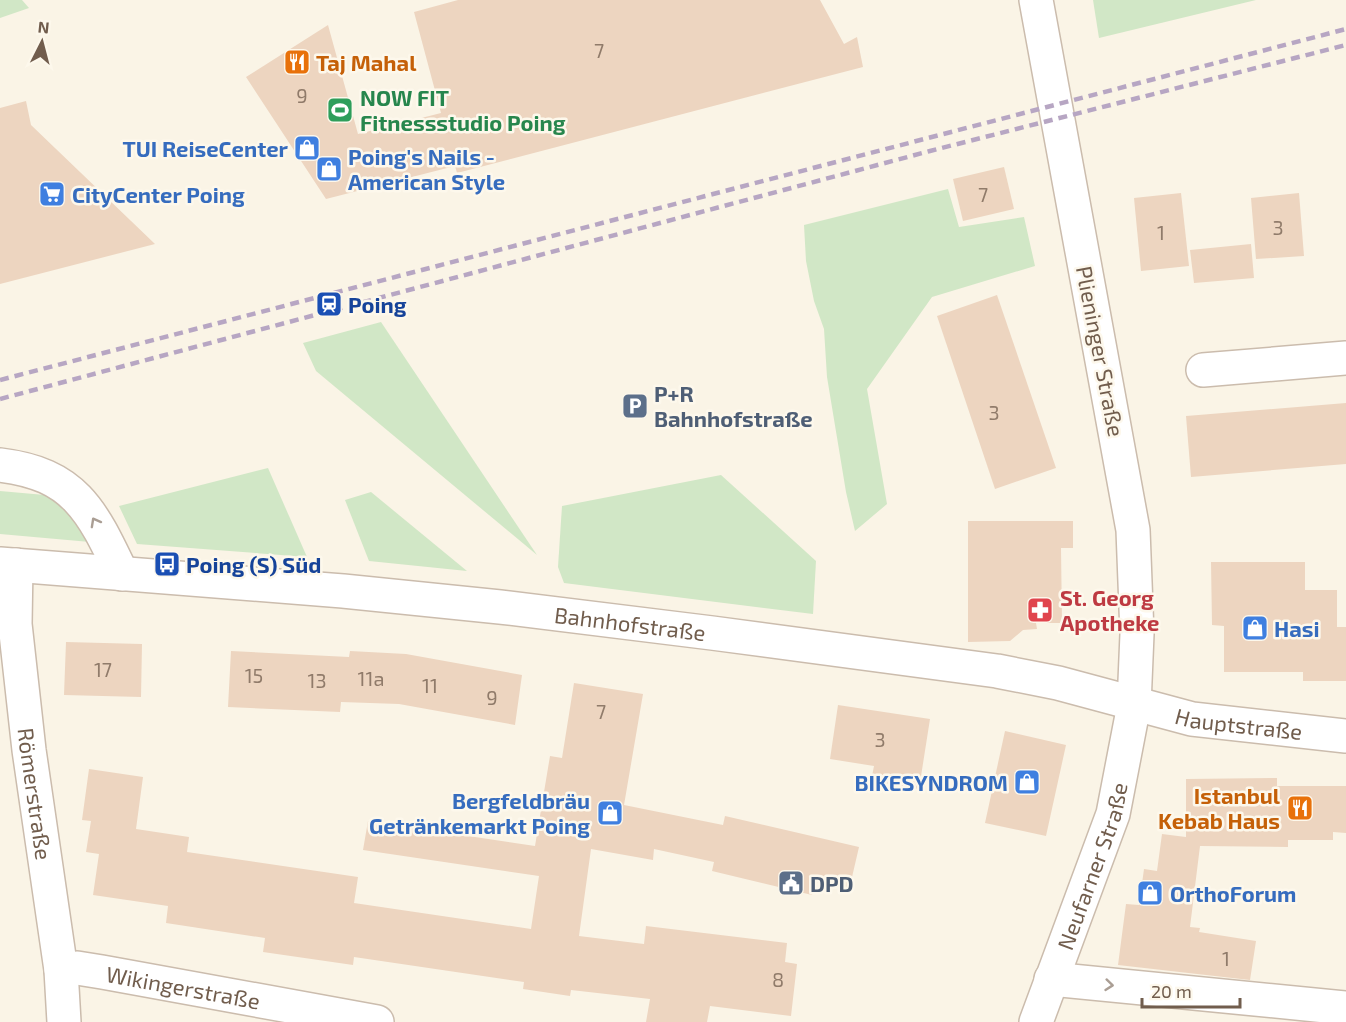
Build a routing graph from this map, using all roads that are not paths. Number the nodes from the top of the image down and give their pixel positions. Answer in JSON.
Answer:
{"nodes":[{"id":1,"x":1036,"y":0,"type":"edge"},
{"id":2,"x":1346,"y":358,"type":"edge"},
{"id":3,"x":1203,"y":370,"type":"dead end"},
{"id":4,"x":0,"y":465,"type":"edge"},
{"id":5,"x":8,"y":565,"type":"edge"},
{"id":6,"x":122,"y":574,"type":"junction"},
{"id":7,"x":1134,"y":705,"type":"junction"},
{"id":8,"x":1346,"y":736,"type":"edge"},
{"id":9,"x":61,"y":970,"type":"junction"},
{"id":10,"x":1050,"y":979,"type":"junction"},
{"id":11,"x":1346,"y":1008,"type":"edge"},
{"id":12,"x":64,"y":1022,"type":"edge"},
{"id":13,"x":377,"y":1022,"type":"edge"},
{"id":14,"x":1036,"y":1022,"type":"edge"}],
"edges":[{"from":1,"to":7,"type":"street","name":"Plieninger Straße"},
{"from":2,"to":3,"type":"street"},
{"from":6,"to":4,"type":"street","one_way":true},
{"from":5,"to":6,"type":"street","name":"Bahnhofstraße"},
{"from":5,"to":9,"type":"street","name":"Römerstraße"},
{"from":6,"to":7,"type":"street","name":"Bahnhofstraße"},
{"from":7,"to":8,"type":"street","name":"Hauptstraße"},
{"from":7,"to":10,"type":"street","name":"Neufarner Straße"},
{"from":9,"to":12,"type":"street","name":"Römerstraße"},
{"from":9,"to":13,"type":"street","name":"Wikingerstraße"},
{"from":10,"to":11,"type":"street","one_way":true},
{"from":10,"to":14,"type":"street","name":"Neufarner Straße"}]}
